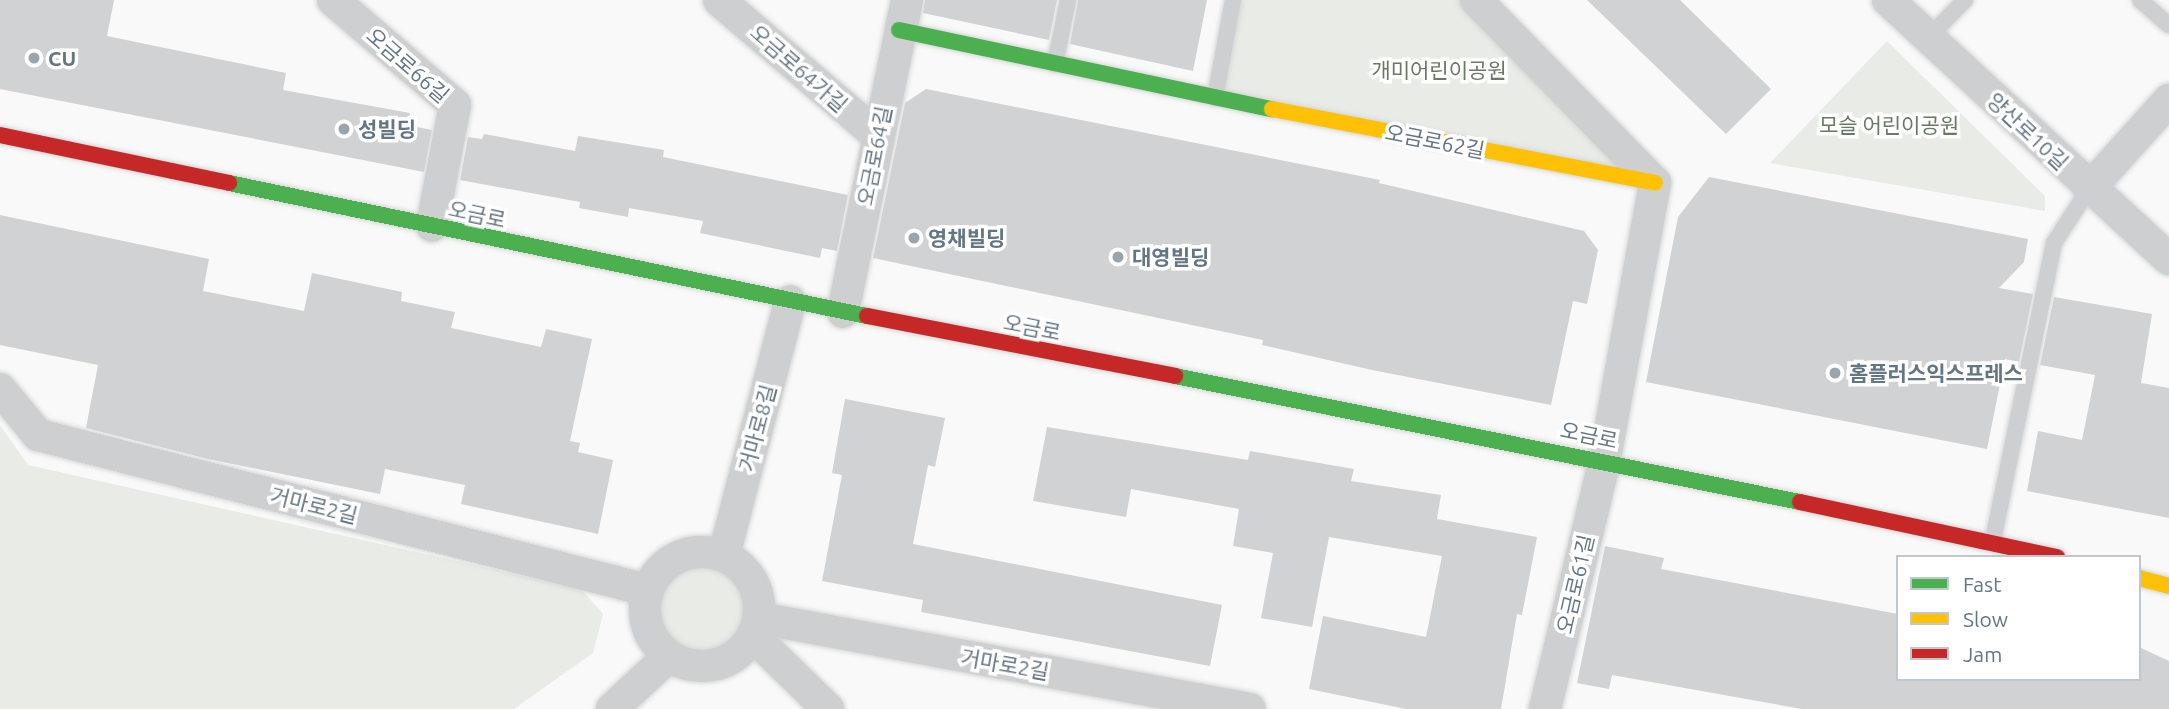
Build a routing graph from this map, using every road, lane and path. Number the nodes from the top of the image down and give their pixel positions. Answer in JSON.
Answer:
{"nodes":[{"id":1,"x":332,"y":0,"type":"edge"},
{"id":2,"x":719,"y":0,"type":"edge"},
{"id":3,"x":906,"y":0,"type":"edge"},
{"id":4,"x":1068,"y":0,"type":"edge"},
{"id":5,"x":1233,"y":0,"type":"edge"},
{"id":6,"x":1476,"y":0,"type":"edge"},
{"id":7,"x":1888,"y":0,"type":"edge"},
{"id":8,"x":1965,"y":0,"type":"edge"},
{"id":9,"x":2140,"y":0,"type":"edge"},
{"id":10,"x":2169,"y":25,"type":"edge"},
{"id":11,"x":899,"y":30,"type":"junction"},
{"id":12,"x":1929,"y":37,"type":"junction"},
{"id":13,"x":1055,"y":64,"type":"junction"},
{"id":14,"x":1215,"y":99,"type":"junction"},
{"id":15,"x":2169,"y":100,"type":"edge"},
{"id":16,"x":0,"y":135,"type":"edge"},
{"id":17,"x":878,"y":136,"type":"junction"},
{"id":18,"x":1655,"y":183,"type":"junction"},
{"id":19,"x":2089,"y":189,"type":"junction"},
{"id":20,"x":432,"y":226,"type":"junction"},
{"id":21,"x":2169,"y":259,"type":"edge"},
{"id":22,"x":790,"y":301,"type":"junction"},
{"id":23,"x":844,"y":312,"type":"junction"},
{"id":24,"x":0,"y":389,"type":"edge"},
{"id":25,"x":1605,"y":459,"type":"junction"},
{"id":26,"x":1993,"y":540,"type":"junction"},
{"id":27,"x":724,"y":555,"type":"junction"},
{"id":28,"x":2049,"y":555,"type":"edge"},
{"id":29,"x":2141,"y":579,"type":"edge"},
{"id":30,"x":2169,"y":586,"type":"edge"},
{"id":31,"x":648,"y":590,"type":"junction"},
{"id":32,"x":756,"y":627,"type":"junction"},
{"id":33,"x":669,"y":656,"type":"junction"},
{"id":34,"x":612,"y":709,"type":"edge"},
{"id":35,"x":828,"y":709,"type":"edge"},
{"id":36,"x":1250,"y":709,"type":"edge"},
{"id":37,"x":1545,"y":709,"type":"edge"}],
"edges":[{"from":1,"to":20,"type":"street","name":"오금로66길"},
{"from":2,"to":17,"type":"street","name":"오금로64가길"},
{"from":3,"to":11,"type":"street","name":"오금로64길"},
{"from":4,"to":13,"type":"lane"},
{"from":5,"to":14,"type":"lane"},
{"from":6,"to":18,"type":"street"},
{"from":7,"to":12,"type":"street","name":"양산로10길"},
{"from":8,"to":12,"type":"lane"},
{"from":9,"to":10,"type":"lane"},
{"from":11,"to":13,"type":"main road","name":"오금로62길"},
{"from":11,"to":17,"type":"street","name":"오금로64길"},
{"from":12,"to":19,"type":"street","name":"양산로10길"},
{"from":13,"to":14,"type":"main road","name":"오금로62길"},
{"from":14,"to":18,"type":"main road","name":"오금로62길"},
{"from":15,"to":19,"type":"street"},
{"from":16,"to":20,"type":"main road","name":"오금로"},
{"from":17,"to":23,"type":"street","name":"오금로64길"},
{"from":18,"to":25,"type":"street"},
{"from":19,"to":21,"type":"street","name":"양산로10길"},
{"from":19,"to":26,"type":"lane"},
{"from":20,"to":22,"type":"main road","name":"오금로"},
{"from":22,"to":23,"type":"main road","name":"오금로"},
{"from":22,"to":27,"type":"street","name":"거마로8길"},
{"from":23,"to":25,"type":"main road","name":"오금로"},
{"from":24,"to":31,"type":"street","name":"거마로2길"},
{"from":25,"to":26,"type":"main road","name":"오금로"},
{"from":25,"to":37,"type":"street","name":"오금로61길"},
{"from":26,"to":28,"type":"main road","name":"오금로"},
{"from":27,"to":31,"type":"street"},
{"from":27,"to":32,"type":"street"},
{"from":29,"to":30,"type":"main road"},
{"from":31,"to":33,"type":"street"},
{"from":32,"to":33,"type":"street"},
{"from":32,"to":35,"type":"street"},
{"from":32,"to":36,"type":"street","name":"거마로2길"},
{"from":33,"to":34,"type":"street"}]}
